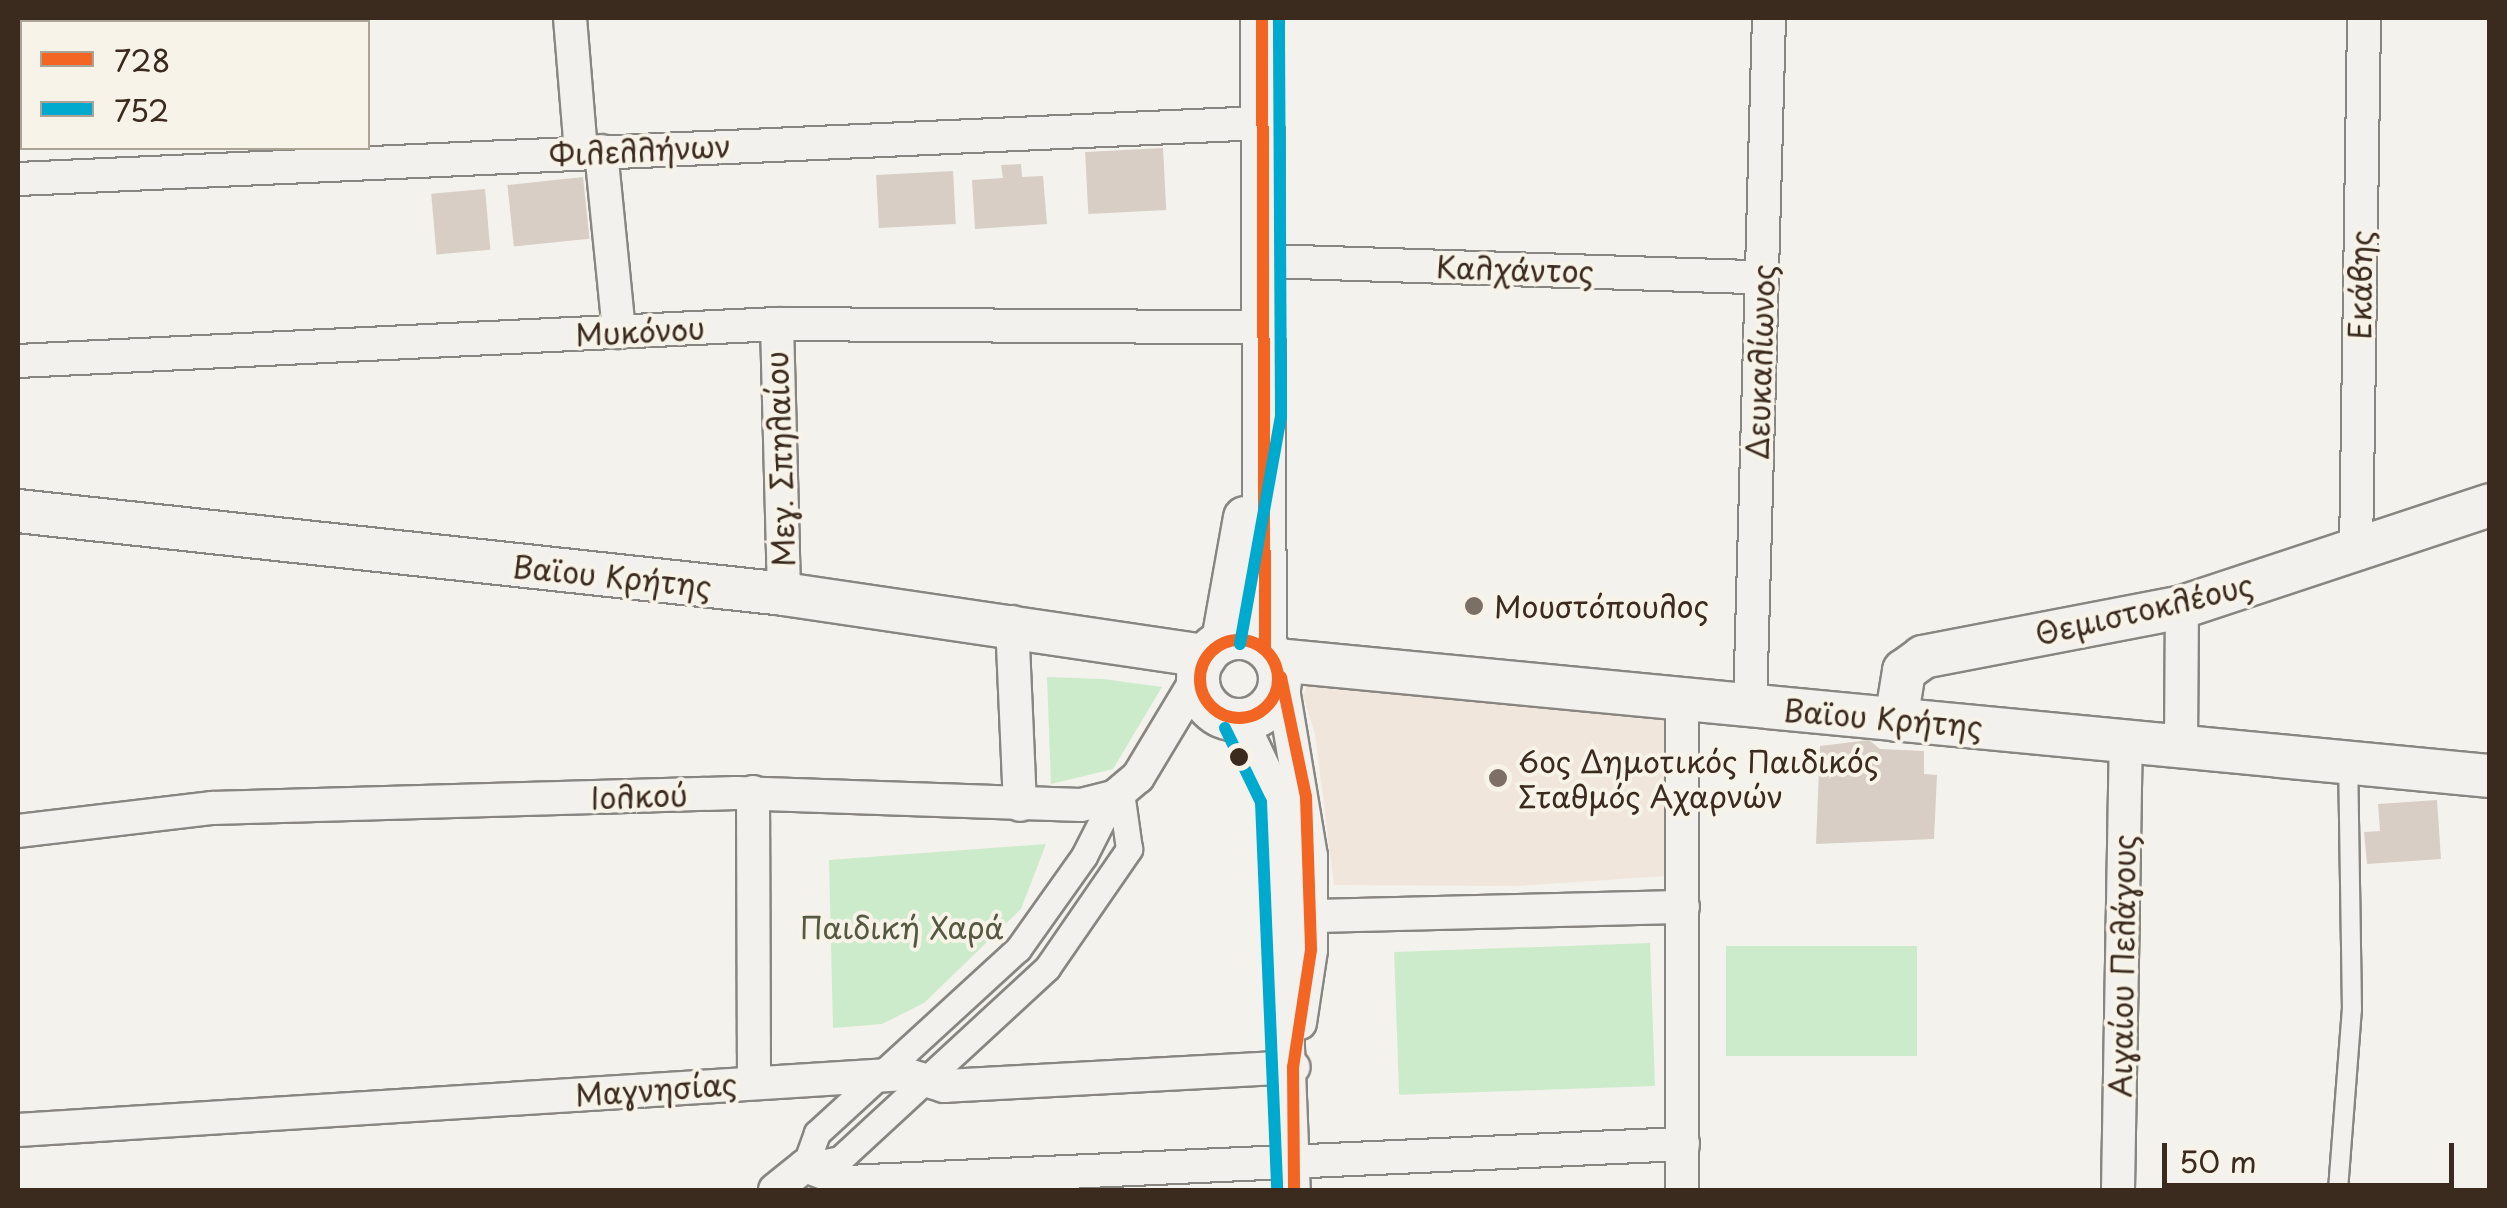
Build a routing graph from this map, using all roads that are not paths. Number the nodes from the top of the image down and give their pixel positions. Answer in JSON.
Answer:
{"nodes":[{"id":1,"x":138,"y":18,"type":"edge"},
{"id":2,"x":570,"y":18,"type":"edge"},
{"id":3,"x":1262,"y":18,"type":"edge"},
{"id":4,"x":1769,"y":18,"type":"edge"},
{"id":5,"x":2364,"y":18,"type":"edge"},
{"id":6,"x":95,"y":20,"type":"edge"},
{"id":7,"x":1262,"y":124,"type":"junction"},
{"id":8,"x":591,"y":152,"type":"junction"},
{"id":9,"x":18,"y":179,"type":"edge"},
{"id":10,"x":1267,"y":261,"type":"junction"},
{"id":11,"x":1762,"y":277,"type":"junction"},
{"id":12,"x":776,"y":324,"type":"junction"},
{"id":13,"x":1264,"y":326,"type":"junction"},
{"id":14,"x":619,"y":332,"type":"junction"},
{"id":15,"x":18,"y":361,"type":"edge"},
{"id":16,"x":1264,"y":414,"type":"junction"},
{"id":17,"x":2490,"y":504,"type":"edge"},
{"id":18,"x":18,"y":511,"type":"edge"},
{"id":19,"x":2356,"y":553,"type":"junction"},
{"id":20,"x":784,"y":594,"type":"junction"},
{"id":21,"x":2182,"y":607,"type":"junction"},
{"id":22,"x":1012,"y":622,"type":"junction"},
{"id":23,"x":1209,"y":658,"type":"junction"},
{"id":24,"x":1274,"y":661,"type":"junction"},
{"id":25,"x":1682,"y":699,"type":"junction"},
{"id":26,"x":1750,"y":706,"type":"junction"},
{"id":27,"x":1241,"y":720,"type":"junction"},
{"id":28,"x":1896,"y":720,"type":"junction"},
{"id":29,"x":2126,"y":742,"type":"junction"},
{"id":30,"x":2181,"y":746,"type":"junction"},
{"id":31,"x":2348,"y":762,"type":"junction"},
{"id":32,"x":2490,"y":776,"type":"edge"},
{"id":33,"x":753,"y":792,"type":"junction"},
{"id":34,"x":1117,"y":794,"type":"junction"},
{"id":35,"x":1020,"y":805,"type":"junction"},
{"id":36,"x":18,"y":831,"type":"edge"},
{"id":37,"x":1683,"y":907,"type":"junction"},
{"id":38,"x":1312,"y":916,"type":"junction"},
{"id":39,"x":1293,"y":1067,"type":"junction"},
{"id":40,"x":886,"y":1075,"type":"junction"},
{"id":41,"x":928,"y":1082,"type":"junction"},
{"id":42,"x":754,"y":1083,"type":"junction"},
{"id":43,"x":18,"y":1130,"type":"edge"},
{"id":44,"x":1684,"y":1144,"type":"junction"},
{"id":45,"x":805,"y":1166,"type":"junction"},
{"id":46,"x":1293,"y":1179,"type":"edge"},
{"id":47,"x":775,"y":1190,"type":"edge"},
{"id":48,"x":1682,"y":1190,"type":"edge"},
{"id":49,"x":2118,"y":1190,"type":"edge"},
{"id":50,"x":2338,"y":1190,"type":"edge"}],
"edges":[{"from":1,"to":6,"type":"street"},
{"from":2,"to":8,"type":"street"},
{"from":3,"to":7,"type":"street"},
{"from":4,"to":11,"type":"street","name":"Δευκαλίωνος"},
{"from":5,"to":19,"type":"street","name":"Εκάβης"},
{"from":7,"to":8,"type":"street","name":"Φιλελλήνων"},
{"from":7,"to":10,"type":"street"},
{"from":8,"to":9,"type":"street","name":"Φιλελλήνων"},
{"from":8,"to":14,"type":"street"},
{"from":10,"to":11,"type":"street","name":"Καλχάντος"},
{"from":10,"to":13,"type":"street"},
{"from":11,"to":26,"type":"street","name":"Δευκαλίωνος"},
{"from":12,"to":13,"type":"street","name":"Μυκόνου"},
{"from":12,"to":14,"type":"street","name":"Μυκόνου"},
{"from":12,"to":20,"type":"street","name":"Μεγ. Σπηλαίου"},
{"from":13,"to":16,"type":"street"},
{"from":14,"to":15,"type":"street","name":"Μυκόνου"},
{"from":16,"to":23,"type":"street"},
{"from":16,"to":24,"type":"street"},
{"from":17,"to":19,"type":"street","name":"Θεμιστοκλέους"},
{"from":18,"to":20,"type":"street","name":"Βαϊου Κρήτης"},
{"from":19,"to":21,"type":"street","name":"Θεμιστοκλέους"},
{"from":20,"to":22,"type":"street","name":"Βαϊου Κρήτης"},
{"from":21,"to":28,"type":"street","name":"Θεμιστοκλέους"},
{"from":21,"to":30,"type":"street"},
{"from":22,"to":23,"type":"street","name":"Βαϊου Κρήτης"},
{"from":22,"to":35,"type":"street"},
{"from":23,"to":24,"type":"street","name":"Βαϊου Κρήτης"},
{"from":23,"to":27,"type":"street"},
{"from":23,"to":34,"type":"street"},
{"from":24,"to":25,"type":"street","name":"Βαϊου Κρήτης"},
{"from":24,"to":27,"type":"street"},
{"from":24,"to":38,"type":"street"},
{"from":25,"to":26,"type":"street","name":"Βαϊου Κρήτης"},
{"from":25,"to":37,"type":"street"},
{"from":26,"to":28,"type":"street","name":"Βαϊου Κρήτης"},
{"from":27,"to":39,"type":"street"},
{"from":28,"to":29,"type":"street","name":"Βαϊου Κρήτης"},
{"from":29,"to":30,"type":"street","name":"Βαϊου Κρήτης"},
{"from":29,"to":49,"type":"street","name":"Αιγαίου Πελάγους"},
{"from":30,"to":31,"type":"street","name":"Βαϊου Κρήτης"},
{"from":31,"to":32,"type":"street","name":"Βαϊου Κρήτης"},
{"from":31,"to":50,"type":"lane"},
{"from":33,"to":35,"type":"street","name":"Ιολκού"},
{"from":33,"to":36,"type":"street","name":"Ιολκού"},
{"from":33,"to":42,"type":"street"},
{"from":34,"to":35,"type":"street","name":"Ιολκού"},
{"from":34,"to":40,"type":"street"},
{"from":34,"to":41,"type":"street"},
{"from":37,"to":38,"type":"street"},
{"from":37,"to":44,"type":"street"},
{"from":38,"to":39,"type":"street"},
{"from":39,"to":41,"type":"street","name":"Μαγνησίας"},
{"from":39,"to":46,"type":"street"},
{"from":40,"to":41,"type":"street","name":"Μαγνησίας"},
{"from":40,"to":42,"type":"street","name":"Μαγνησίας"},
{"from":40,"to":45,"type":"street"},
{"from":41,"to":45,"type":"street"},
{"from":42,"to":43,"type":"street","name":"Μαγνησίας"},
{"from":44,"to":46,"type":"street"},
{"from":44,"to":48,"type":"street"},
{"from":45,"to":46,"type":"street"},
{"from":45,"to":47,"type":"street"}]}
